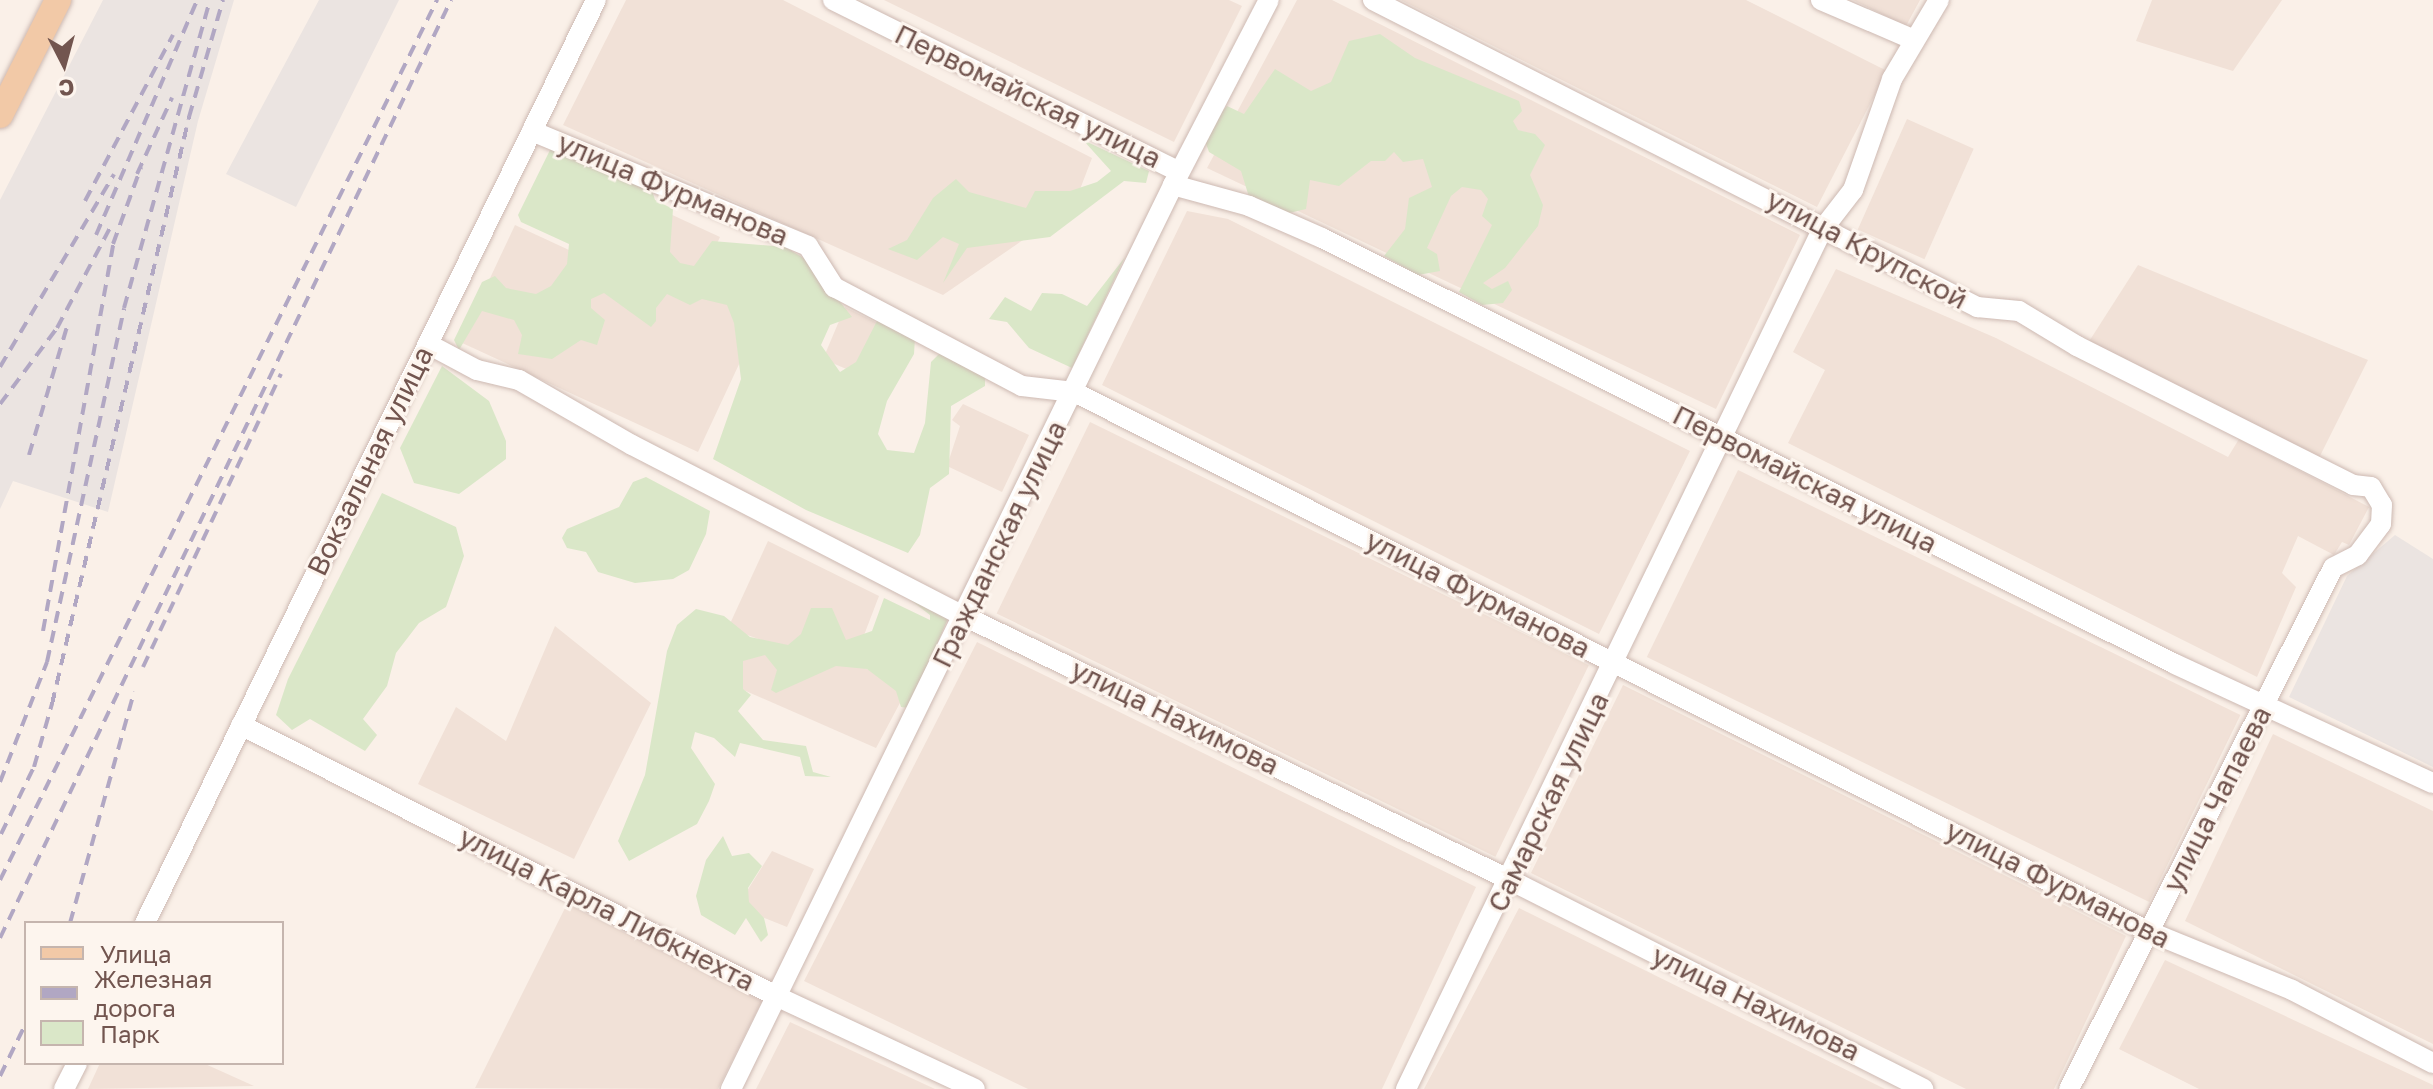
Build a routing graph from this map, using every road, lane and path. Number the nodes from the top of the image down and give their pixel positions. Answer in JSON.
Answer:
{"nodes":[{"id":1,"x":58,"y":0,"type":"edge"},
{"id":2,"x":596,"y":0,"type":"edge"},
{"id":3,"x":833,"y":0,"type":"edge"},
{"id":4,"x":1269,"y":0,"type":"edge"},
{"id":5,"x":1373,"y":0,"type":"edge"},
{"id":6,"x":1821,"y":0,"type":"edge"},
{"id":7,"x":1939,"y":0,"type":"edge"},
{"id":8,"x":1912,"y":39,"type":"junction"},
{"id":9,"x":0,"y":115,"type":"edge"},
{"id":10,"x":532,"y":131,"type":"junction"},
{"id":11,"x":1176,"y":178,"type":"junction"},
{"id":12,"x":1822,"y":230,"type":"junction"},
{"id":13,"x":428,"y":344,"type":"junction"},
{"id":14,"x":1074,"y":392,"type":"junction"},
{"id":15,"x":1721,"y":435,"type":"junction"},
{"id":16,"x":2381,"y":524,"type":"joint"},
{"id":17,"x":964,"y":616,"type":"junction"},
{"id":18,"x":1616,"y":663,"type":"junction"},
{"id":19,"x":2265,"y":703,"type":"junction"},
{"id":20,"x":241,"y":725,"type":"junction"},
{"id":21,"x":2433,"y":783,"type":"edge"},
{"id":22,"x":1510,"y":880,"type":"junction"},
{"id":23,"x":146,"y":921,"type":"edge"},
{"id":24,"x":2150,"y":932,"type":"junction"},
{"id":25,"x":778,"y":997,"type":"junction"},
{"id":26,"x":2433,"y":1063,"type":"edge"},
{"id":27,"x":76,"y":1065,"type":"edge"},
{"id":28,"x":64,"y":1089,"type":"edge"},
{"id":29,"x":731,"y":1089,"type":"edge"},
{"id":30,"x":975,"y":1089,"type":"edge"},
{"id":31,"x":1406,"y":1089,"type":"edge"},
{"id":32,"x":1923,"y":1089,"type":"edge"},
{"id":33,"x":2069,"y":1089,"type":"edge"}],
"edges":[{"from":1,"to":9,"type":"main road"},
{"from":2,"to":10,"type":"street","name":"Вокзальная улица"},
{"from":3,"to":11,"type":"street","name":"Первомайская улица"},
{"from":4,"to":11,"type":"street","name":"Гражданская улица"},
{"from":5,"to":12,"type":"street","name":"улица Крупской"},
{"from":6,"to":8,"type":"street"},
{"from":7,"to":8,"type":"street","name":"Самарская улица"},
{"from":8,"to":12,"type":"street","name":"Самарская улица"},
{"from":10,"to":13,"type":"street","name":"Вокзальная улица"},
{"from":10,"to":14,"type":"street","name":"улица Фурманова"},
{"from":11,"to":14,"type":"street","name":"Гражданская улица"},
{"from":11,"to":15,"type":"street","name":"Первомайская улица"},
{"from":12,"to":15,"type":"street","name":"Самарская улица"},
{"from":12,"to":16,"type":"street","name":"улица Крупской"},
{"from":13,"to":17,"type":"street","name":"улица Нахимова"},
{"from":13,"to":20,"type":"street","name":"Вокзальная улица"},
{"from":14,"to":17,"type":"street","name":"Гражданская улица"},
{"from":14,"to":18,"type":"street","name":"улица Фурманова"},
{"from":15,"to":18,"type":"street","name":"Самарская улица"},
{"from":15,"to":19,"type":"street","name":"Первомайская улица"},
{"from":16,"to":19,"type":"street","name":"улица Чапаева"},
{"from":17,"to":22,"type":"street","name":"улица Нахимова"},
{"from":17,"to":25,"type":"street","name":"Гражданская улица"},
{"from":18,"to":22,"type":"street","name":"Самарская улица"},
{"from":18,"to":24,"type":"street","name":"улица Фурманова"},
{"from":19,"to":21,"type":"street","name":"Первомайская улица"},
{"from":19,"to":24,"type":"street","name":"улица Чапаева"},
{"from":20,"to":23,"type":"street","name":"Вокзальная улица"},
{"from":20,"to":25,"type":"street","name":"улица Карла Либкнехта"},
{"from":22,"to":31,"type":"street","name":"Самарская улица"},
{"from":22,"to":32,"type":"street","name":"улица Нахимова"},
{"from":24,"to":26,"type":"street","name":"улица Фурманова"},
{"from":24,"to":33,"type":"street","name":"улица Чапаева"},
{"from":25,"to":29,"type":"street","name":"Гражданская улица"},
{"from":25,"to":30,"type":"street","name":"улица Карла Либкнехта"},
{"from":27,"to":28,"type":"street"}]}
